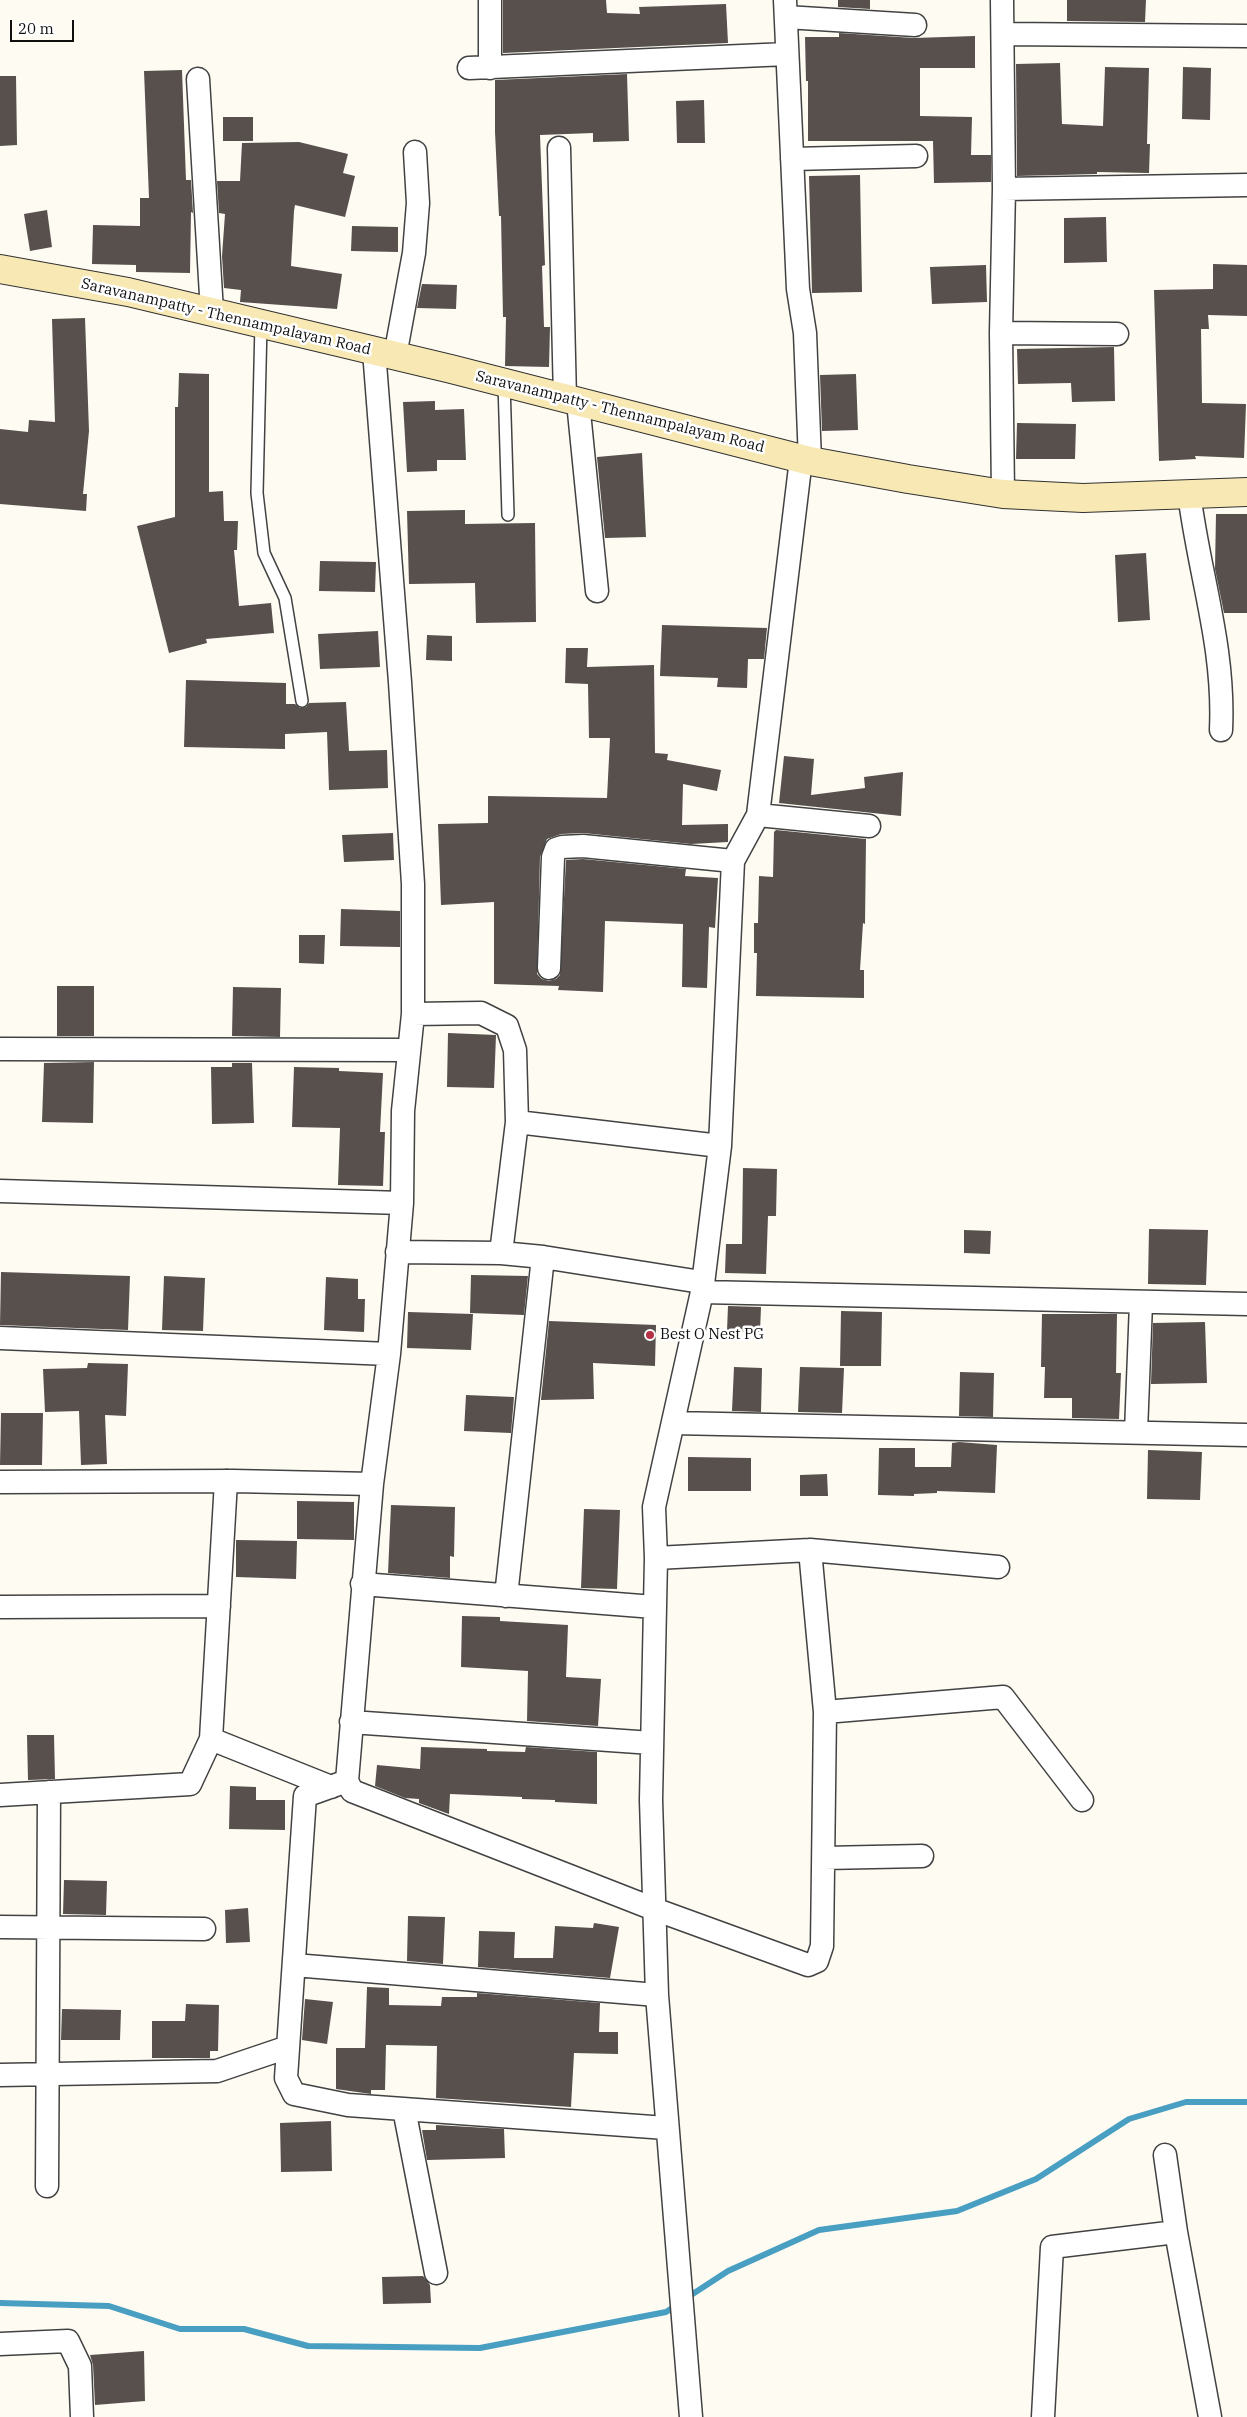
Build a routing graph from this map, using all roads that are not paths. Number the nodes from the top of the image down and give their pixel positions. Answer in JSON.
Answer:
{"nodes":[{"id":1,"x":490,"y":0,"type":"edge"},
{"id":2,"x":1002,"y":0,"type":"edge"},
{"id":3,"x":785,"y":8,"type":"edge"},
{"id":4,"x":915,"y":25,"type":"dead end"},
{"id":5,"x":1003,"y":34,"type":"junction"},
{"id":6,"x":1247,"y":36,"type":"edge"},
{"id":7,"x":787,"y":54,"type":"junction"},
{"id":8,"x":198,"y":79,"type":"dead end"},
{"id":9,"x":559,"y":148,"type":"dead end"},
{"id":10,"x":415,"y":152,"type":"dead end"},
{"id":11,"x":916,"y":156,"type":"dead end"},
{"id":12,"x":792,"y":159,"type":"junction"},
{"id":13,"x":1247,"y":185,"type":"edge"},
{"id":14,"x":1004,"y":189,"type":"junction"},
{"id":15,"x":0,"y":268,"type":"edge"},
{"id":16,"x":212,"y":312,"type":"junction"},
{"id":17,"x":261,"y":324,"type":"junction"},
{"id":18,"x":1001,"y":333,"type":"junction"},
{"id":19,"x":1117,"y":334,"type":"dead end"},
{"id":20,"x":385,"y":353,"type":"junction"},
{"id":21,"x":504,"y":383,"type":"junction"},
{"id":22,"x":572,"y":400,"type":"junction"},
{"id":23,"x":805,"y":460,"type":"junction"},
{"id":24,"x":1247,"y":492,"type":"edge"},
{"id":25,"x":1188,"y":493,"type":"junction"},
{"id":26,"x":1003,"y":494,"type":"junction"},
{"id":27,"x":508,"y":515,"type":"dead end"},
{"id":28,"x":597,"y":591,"type":"dead end"},
{"id":29,"x":302,"y":701,"type":"dead end"},
{"id":30,"x":1221,"y":730,"type":"dead end"},
{"id":31,"x":758,"y":815,"type":"junction"},
{"id":32,"x":869,"y":826,"type":"dead end"},
{"id":33,"x":733,"y":861,"type":"junction"},
{"id":34,"x":549,"y":968,"type":"dead end"},
{"id":35,"x":413,"y":1014,"type":"junction"},
{"id":36,"x":0,"y":1049,"type":"edge"},
{"id":37,"x":409,"y":1050,"type":"junction"},
{"id":38,"x":517,"y":1122,"type":"junction"},
{"id":39,"x":720,"y":1146,"type":"junction"},
{"id":40,"x":0,"y":1191,"type":"edge"},
{"id":41,"x":402,"y":1203,"type":"junction"},
{"id":42,"x":397,"y":1252,"type":"junction"},
{"id":43,"x":501,"y":1253,"type":"junction"},
{"id":44,"x":543,"y":1257,"type":"junction"},
{"id":45,"x":701,"y":1287,"type":"junction"},
{"id":46,"x":1140,"y":1303,"type":"junction"},
{"id":47,"x":1247,"y":1304,"type":"edge"},
{"id":48,"x":0,"y":1338,"type":"edge"},
{"id":49,"x":389,"y":1354,"type":"junction"},
{"id":50,"x":673,"y":1423,"type":"junction"},
{"id":51,"x":1136,"y":1432,"type":"junction"},
{"id":52,"x":1247,"y":1435,"type":"edge"},
{"id":53,"x":226,"y":1481,"type":"junction"},
{"id":54,"x":0,"y":1482,"type":"edge"},
{"id":55,"x":372,"y":1484,"type":"junction"},
{"id":56,"x":810,"y":1550,"type":"junction"},
{"id":57,"x":656,"y":1558,"type":"junction"},
{"id":58,"x":998,"y":1567,"type":"dead end"},
{"id":59,"x":362,"y":1584,"type":"junction"},
{"id":60,"x":506,"y":1596,"type":"junction"},
{"id":61,"x":219,"y":1606,"type":"junction"},
{"id":62,"x":0,"y":1607,"type":"edge"},
{"id":63,"x":654,"y":1607,"type":"junction"},
{"id":64,"x":825,"y":1712,"type":"junction"},
{"id":65,"x":351,"y":1722,"type":"junction"},
{"id":66,"x":211,"y":1739,"type":"junction"},
{"id":67,"x":652,"y":1743,"type":"junction"},
{"id":68,"x":339,"y":1784,"type":"junction"},
{"id":69,"x":49,"y":1792,"type":"junction"},
{"id":70,"x":0,"y":1794,"type":"edge"},
{"id":71,"x":1082,"y":1800,"type":"dead end"},
{"id":72,"x":922,"y":1856,"type":"dead end"},
{"id":73,"x":824,"y":1858,"type":"junction"},
{"id":74,"x":654,"y":1909,"type":"junction"},
{"id":75,"x":0,"y":1927,"type":"edge"},
{"id":76,"x":48,"y":1928,"type":"junction"},
{"id":77,"x":204,"y":1929,"type":"dead end"},
{"id":78,"x":294,"y":1965,"type":"junction"},
{"id":79,"x":657,"y":1995,"type":"junction"},
{"id":80,"x":288,"y":2048,"type":"junction"},
{"id":81,"x":47,"y":2074,"type":"junction"},
{"id":82,"x":0,"y":2075,"type":"edge"},
{"id":83,"x":404,"y":2109,"type":"junction"},
{"id":84,"x":666,"y":2128,"type":"junction"},
{"id":85,"x":1165,"y":2155,"type":"dead end"},
{"id":86,"x":46,"y":2186,"type":"dead end"},
{"id":87,"x":1176,"y":2232,"type":"junction"},
{"id":88,"x":436,"y":2273,"type":"dead end"},
{"id":89,"x":0,"y":2344,"type":"edge"},
{"id":90,"x":82,"y":2417,"type":"edge"},
{"id":91,"x":691,"y":2417,"type":"edge"},
{"id":92,"x":1043,"y":2417,"type":"edge"},
{"id":93,"x":1210,"y":2417,"type":"edge"}],
"edges":[{"from":1,"to":7,"type":"street"},
{"from":2,"to":5,"type":"street"},
{"from":3,"to":4,"type":"street"},
{"from":3,"to":7,"type":"street"},
{"from":5,"to":6,"type":"street"},
{"from":5,"to":14,"type":"street"},
{"from":7,"to":12,"type":"street"},
{"from":8,"to":16,"type":"street"},
{"from":9,"to":22,"type":"street"},
{"from":10,"to":20,"type":"street"},
{"from":11,"to":12,"type":"street"},
{"from":12,"to":23,"type":"street"},
{"from":13,"to":14,"type":"street"},
{"from":14,"to":18,"type":"street"},
{"from":15,"to":16,"type":"main road","name":"Saravanampatty - Thennampalayam Road"},
{"from":16,"to":17,"type":"main road","name":"Saravanampatty - Thennampalayam Road"},
{"from":17,"to":20,"type":"main road","name":"Saravanampatty - Thennampalayam Road"},
{"from":17,"to":29,"type":"lane"},
{"from":18,"to":19,"type":"street"},
{"from":18,"to":26,"type":"street"},
{"from":20,"to":21,"type":"main road","name":"Saravanampatty - Thennampalayam Road"},
{"from":20,"to":35,"type":"street"},
{"from":21,"to":22,"type":"main road","name":"Saravanampatty - Thennampalayam Road"},
{"from":21,"to":27,"type":"lane"},
{"from":22,"to":23,"type":"main road","name":"Saravanampatty - Thennampalayam Road"},
{"from":22,"to":28,"type":"street"},
{"from":23,"to":26,"type":"main road","name":"Saravanampatty - Thennampalayam Road"},
{"from":23,"to":31,"type":"street"},
{"from":24,"to":25,"type":"main road","name":"Saravanampatty - Thennampalayam Road"},
{"from":25,"to":26,"type":"main road","name":"Saravanampatty - Thennampalayam Road"},
{"from":25,"to":30,"type":"street"},
{"from":31,"to":32,"type":"street"},
{"from":31,"to":33,"type":"street"},
{"from":33,"to":34,"type":"street"},
{"from":33,"to":39,"type":"street"},
{"from":35,"to":37,"type":"street"},
{"from":35,"to":38,"type":"street"},
{"from":36,"to":37,"type":"street"},
{"from":37,"to":41,"type":"street"},
{"from":38,"to":39,"type":"street"},
{"from":38,"to":43,"type":"street"},
{"from":39,"to":45,"type":"street"},
{"from":40,"to":41,"type":"street"},
{"from":41,"to":42,"type":"street"},
{"from":42,"to":43,"type":"street"},
{"from":42,"to":49,"type":"street"},
{"from":43,"to":44,"type":"street"},
{"from":44,"to":45,"type":"street"},
{"from":44,"to":60,"type":"street"},
{"from":45,"to":46,"type":"street"},
{"from":45,"to":50,"type":"street"},
{"from":46,"to":47,"type":"street"},
{"from":46,"to":51,"type":"street"},
{"from":48,"to":49,"type":"street"},
{"from":49,"to":55,"type":"street"},
{"from":50,"to":51,"type":"street"},
{"from":50,"to":57,"type":"street"},
{"from":51,"to":52,"type":"street"},
{"from":53,"to":54,"type":"street"},
{"from":53,"to":55,"type":"street"},
{"from":53,"to":61,"type":"street"},
{"from":55,"to":59,"type":"street"},
{"from":56,"to":57,"type":"street"},
{"from":56,"to":58,"type":"street"},
{"from":56,"to":64,"type":"street"},
{"from":57,"to":63,"type":"street"},
{"from":59,"to":60,"type":"street"},
{"from":59,"to":65,"type":"street"},
{"from":60,"to":63,"type":"street"},
{"from":61,"to":62,"type":"street"},
{"from":61,"to":66,"type":"street"},
{"from":63,"to":67,"type":"street"},
{"from":64,"to":71,"type":"street"},
{"from":64,"to":73,"type":"street"},
{"from":65,"to":67,"type":"street"},
{"from":65,"to":68,"type":"street"},
{"from":66,"to":68,"type":"street"},
{"from":66,"to":69,"type":"street"},
{"from":67,"to":74,"type":"street"},
{"from":68,"to":74,"type":"street"},
{"from":68,"to":78,"type":"street"},
{"from":69,"to":70,"type":"street"},
{"from":69,"to":76,"type":"street"},
{"from":72,"to":73,"type":"street"},
{"from":73,"to":74,"type":"street"},
{"from":74,"to":79,"type":"street"},
{"from":75,"to":76,"type":"street"},
{"from":76,"to":77,"type":"street"},
{"from":76,"to":81,"type":"street"},
{"from":78,"to":79,"type":"street"},
{"from":78,"to":80,"type":"street"},
{"from":79,"to":84,"type":"street"},
{"from":80,"to":81,"type":"street"},
{"from":80,"to":83,"type":"street"},
{"from":81,"to":82,"type":"street"},
{"from":81,"to":86,"type":"street"},
{"from":83,"to":84,"type":"street"},
{"from":83,"to":88,"type":"street"},
{"from":84,"to":91,"type":"street"},
{"from":85,"to":87,"type":"street"},
{"from":87,"to":92,"type":"street"},
{"from":87,"to":93,"type":"street"},
{"from":89,"to":90,"type":"street"}]}
